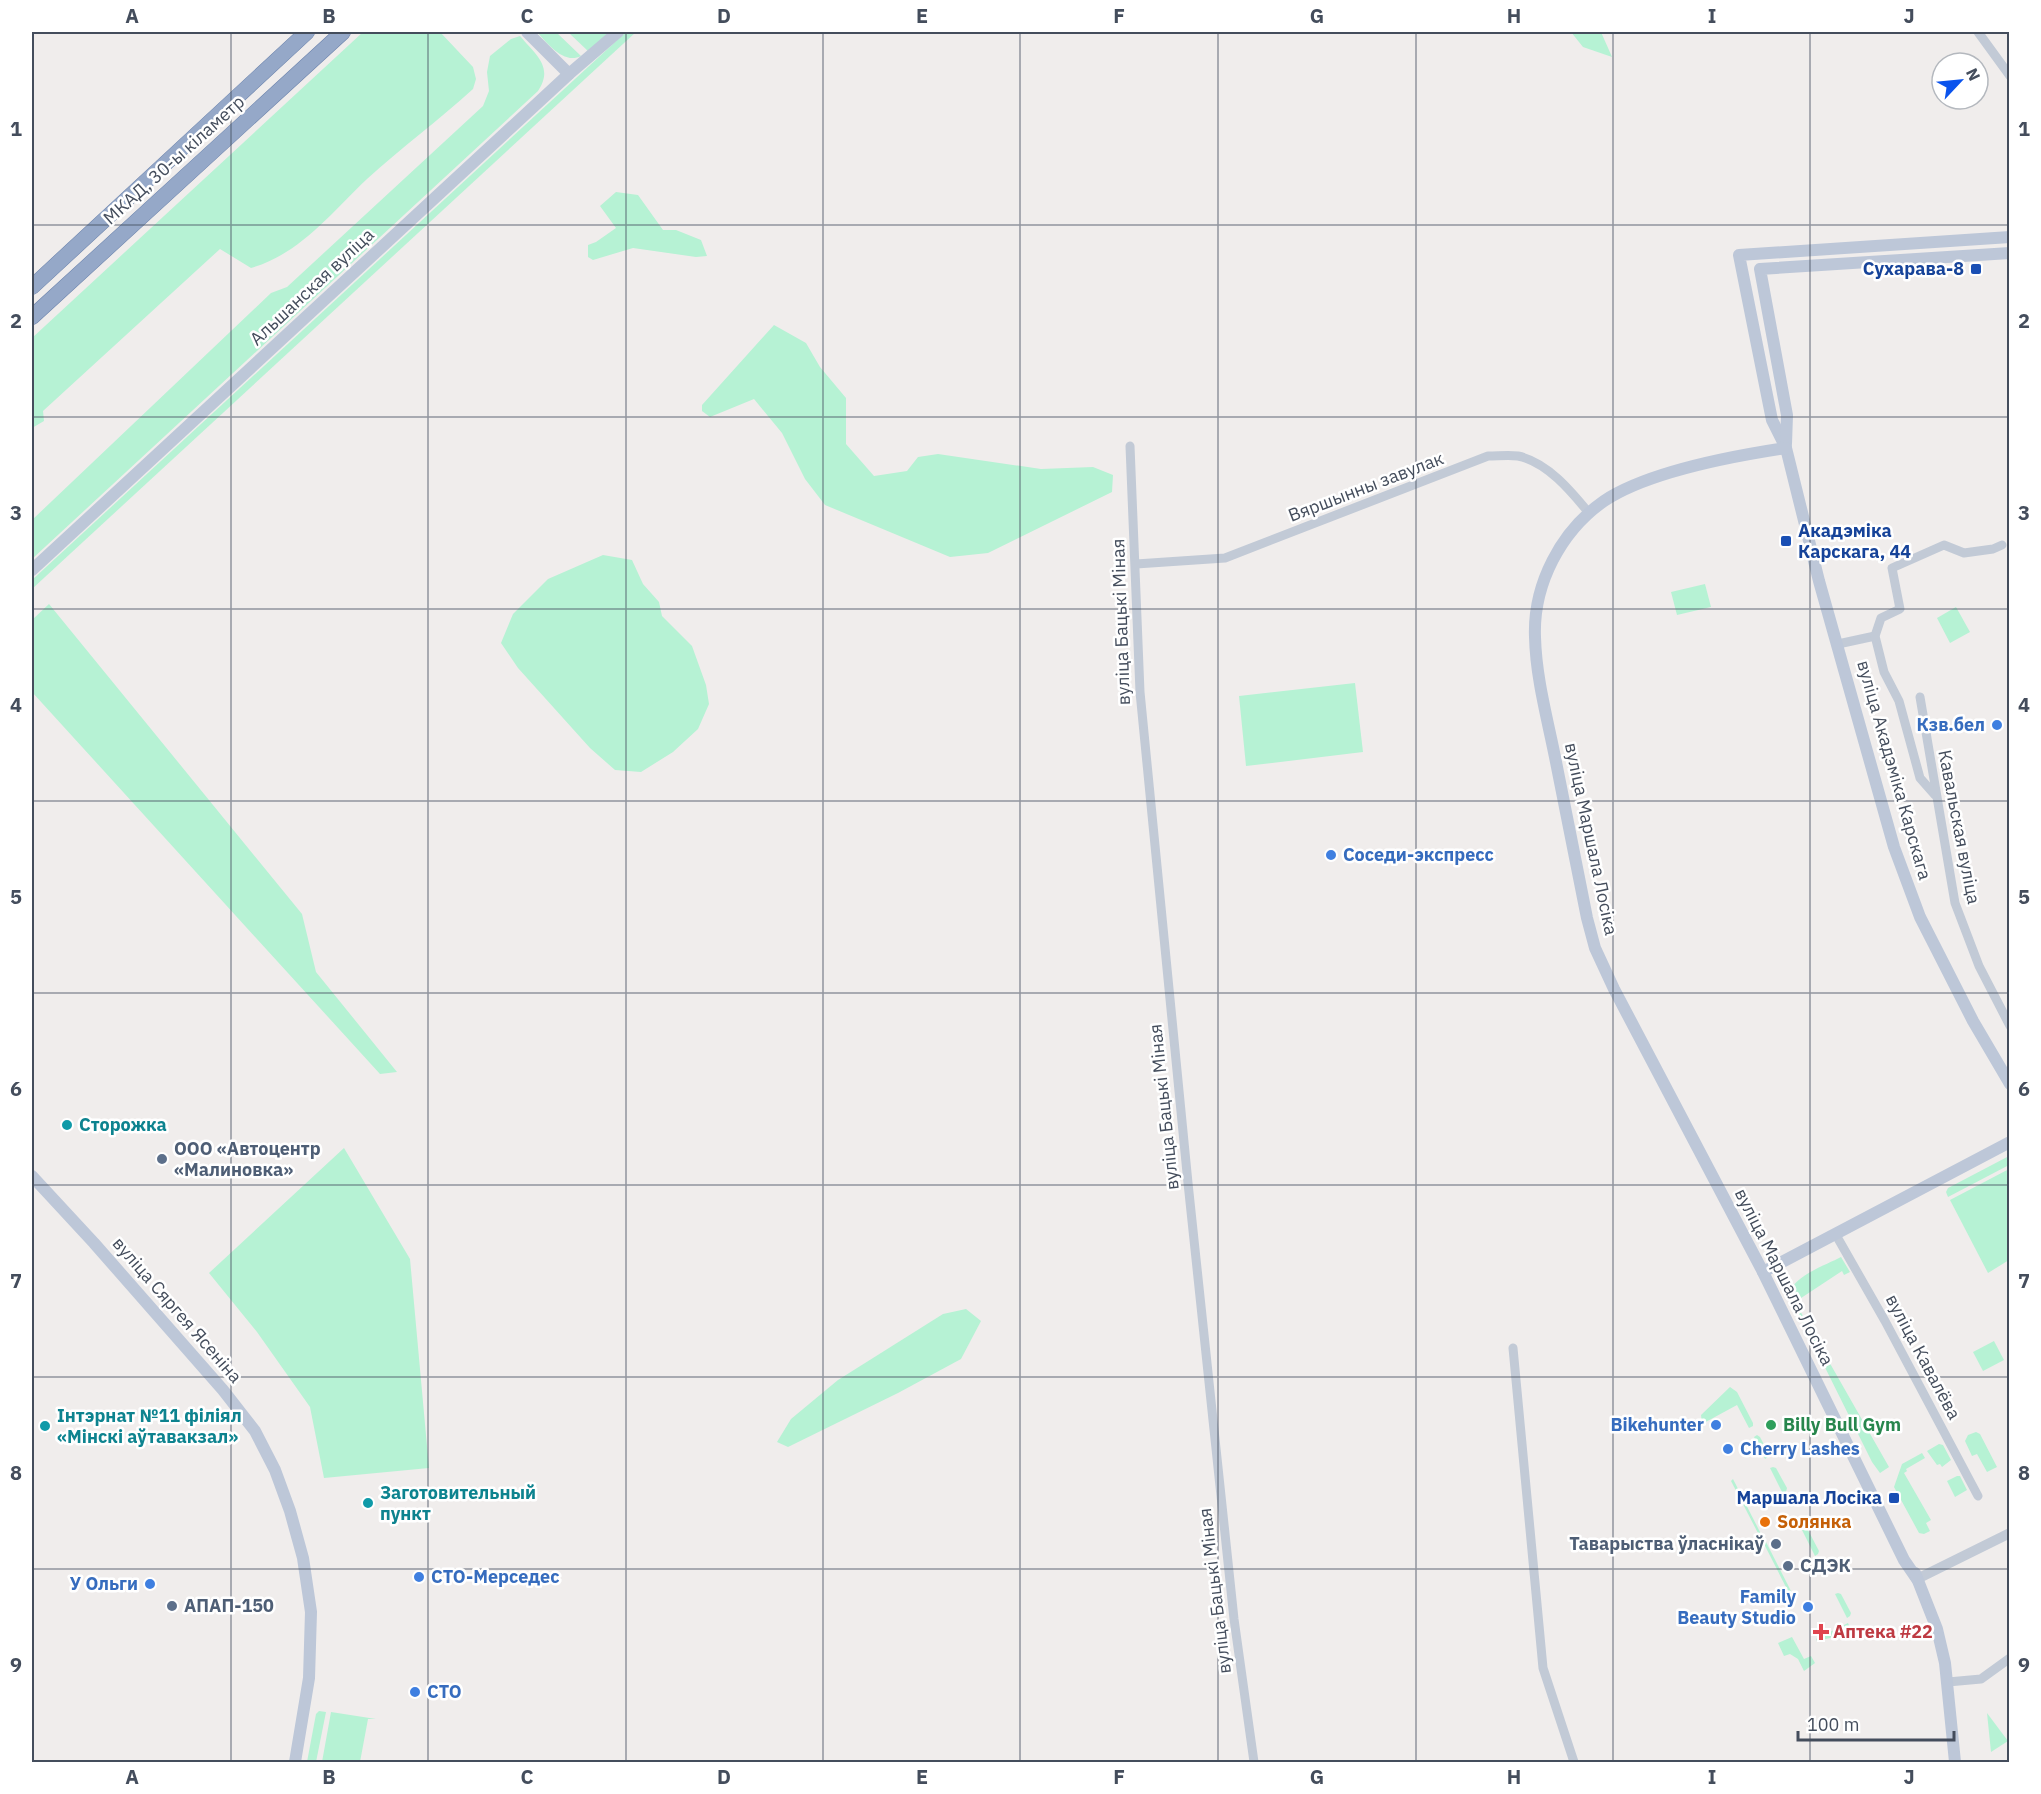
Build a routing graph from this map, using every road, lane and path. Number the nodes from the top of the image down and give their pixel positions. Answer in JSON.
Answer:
{"nodes":[{"id":1,"x":307,"y":32,"type":"edge"},
{"id":2,"x":344,"y":32,"type":"edge"},
{"id":3,"x":527,"y":32,"type":"edge"},
{"id":4,"x":618,"y":32,"type":"edge"},
{"id":5,"x":1978,"y":32,"type":"edge"},
{"id":6,"x":569,"y":74,"type":"junction"},
{"id":7,"x":2010,"y":76,"type":"edge"},
{"id":8,"x":2010,"y":237,"type":"edge"},
{"id":9,"x":2010,"y":253,"type":"edge"},
{"id":10,"x":1742,"y":270,"type":"junction"},
{"id":11,"x":1760,"y":270,"type":"junction"},
{"id":12,"x":32,"y":287,"type":"edge"},
{"id":13,"x":32,"y":317,"type":"edge"},
{"id":14,"x":1130,"y":446,"type":"dead end"},
{"id":15,"x":1786,"y":448,"type":"junction"},
{"id":16,"x":1588,"y":513,"type":"junction"},
{"id":17,"x":2002,"y":545,"type":"dead end"},
{"id":18,"x":1136,"y":564,"type":"junction"},
{"id":19,"x":32,"y":570,"type":"edge"},
{"id":20,"x":1875,"y":636,"type":"junction"},
{"id":21,"x":1838,"y":644,"type":"junction"},
{"id":22,"x":1920,"y":697,"type":"dead end"},
{"id":23,"x":1935,"y":795,"type":"junction"},
{"id":24,"x":2010,"y":1026,"type":"edge"},
{"id":25,"x":2010,"y":1084,"type":"edge"},
{"id":26,"x":2010,"y":1142,"type":"edge"},
{"id":27,"x":32,"y":1176,"type":"edge"},
{"id":28,"x":1836,"y":1235,"type":"junction"},
{"id":29,"x":1763,"y":1272,"type":"junction"},
{"id":30,"x":1513,"y":1348,"type":"dead end"},
{"id":31,"x":1978,"y":1496,"type":"dead end"},
{"id":32,"x":2010,"y":1533,"type":"edge"},
{"id":33,"x":1917,"y":1579,"type":"junction"},
{"id":34,"x":2010,"y":1658,"type":"edge"},
{"id":35,"x":1948,"y":1682,"type":"junction"},
{"id":36,"x":295,"y":1762,"type":"edge"},
{"id":37,"x":1254,"y":1762,"type":"edge"},
{"id":38,"x":1574,"y":1762,"type":"edge"},
{"id":39,"x":1955,"y":1762,"type":"edge"}],
"edges":[{"from":1,"to":12,"type":"highway","name":"МКАД, 30-ы кіламетр"},
{"from":2,"to":13,"type":"highway","name":"МКАД, 30-ы кіламетр"},
{"from":3,"to":6,"type":"main road"},
{"from":4,"to":6,"type":"main road","name":"Альшанская вуліца"},
{"from":5,"to":7,"type":"street"},
{"from":6,"to":19,"type":"main road","name":"Альшанская вуліца"},
{"from":8,"to":10,"type":"main road"},
{"from":9,"to":11,"type":"main road"},
{"from":10,"to":11,"type":"main road"},
{"from":10,"to":15,"type":"main road"},
{"from":11,"to":15,"type":"main road"},
{"from":14,"to":18,"type":"street","name":"вуліца Бацькі Міная"},
{"from":15,"to":16,"type":"main road","name":"вуліца Маршала Лосіка"},
{"from":15,"to":21,"type":"main road","name":"вуліца Акадэміка Карскага"},
{"from":16,"to":18,"type":"street","name":"Вяршынны завулак"},
{"from":16,"to":29,"type":"main road","name":"вуліца Маршала Лосіка"},
{"from":17,"to":20,"type":"street"},
{"from":18,"to":37,"type":"street","name":"вуліца Бацькі Міная"},
{"from":20,"to":21,"type":"street"},
{"from":20,"to":23,"type":"street"},
{"from":21,"to":25,"type":"main road","name":"вуліца Акадэміка Карскага"},
{"from":22,"to":23,"type":"street","name":"Кавальская вуліца"},
{"from":23,"to":24,"type":"street","name":"Кавальская вуліца"},
{"from":26,"to":28,"type":"main road"},
{"from":27,"to":36,"type":"main road","name":"вуліца Сяргея Ясеніна"},
{"from":28,"to":29,"type":"main road"},
{"from":28,"to":31,"type":"street","name":"вуліца Кавалёва"},
{"from":29,"to":33,"type":"main road","name":"вуліца Маршала Лосіка"},
{"from":30,"to":38,"type":"street"},
{"from":32,"to":33,"type":"street"},
{"from":33,"to":35,"type":"main road","name":"вуліца Маршала Лосіка"},
{"from":34,"to":35,"type":"street"},
{"from":35,"to":39,"type":"main road","name":"вуліца Маршала Лосіка"}]}
